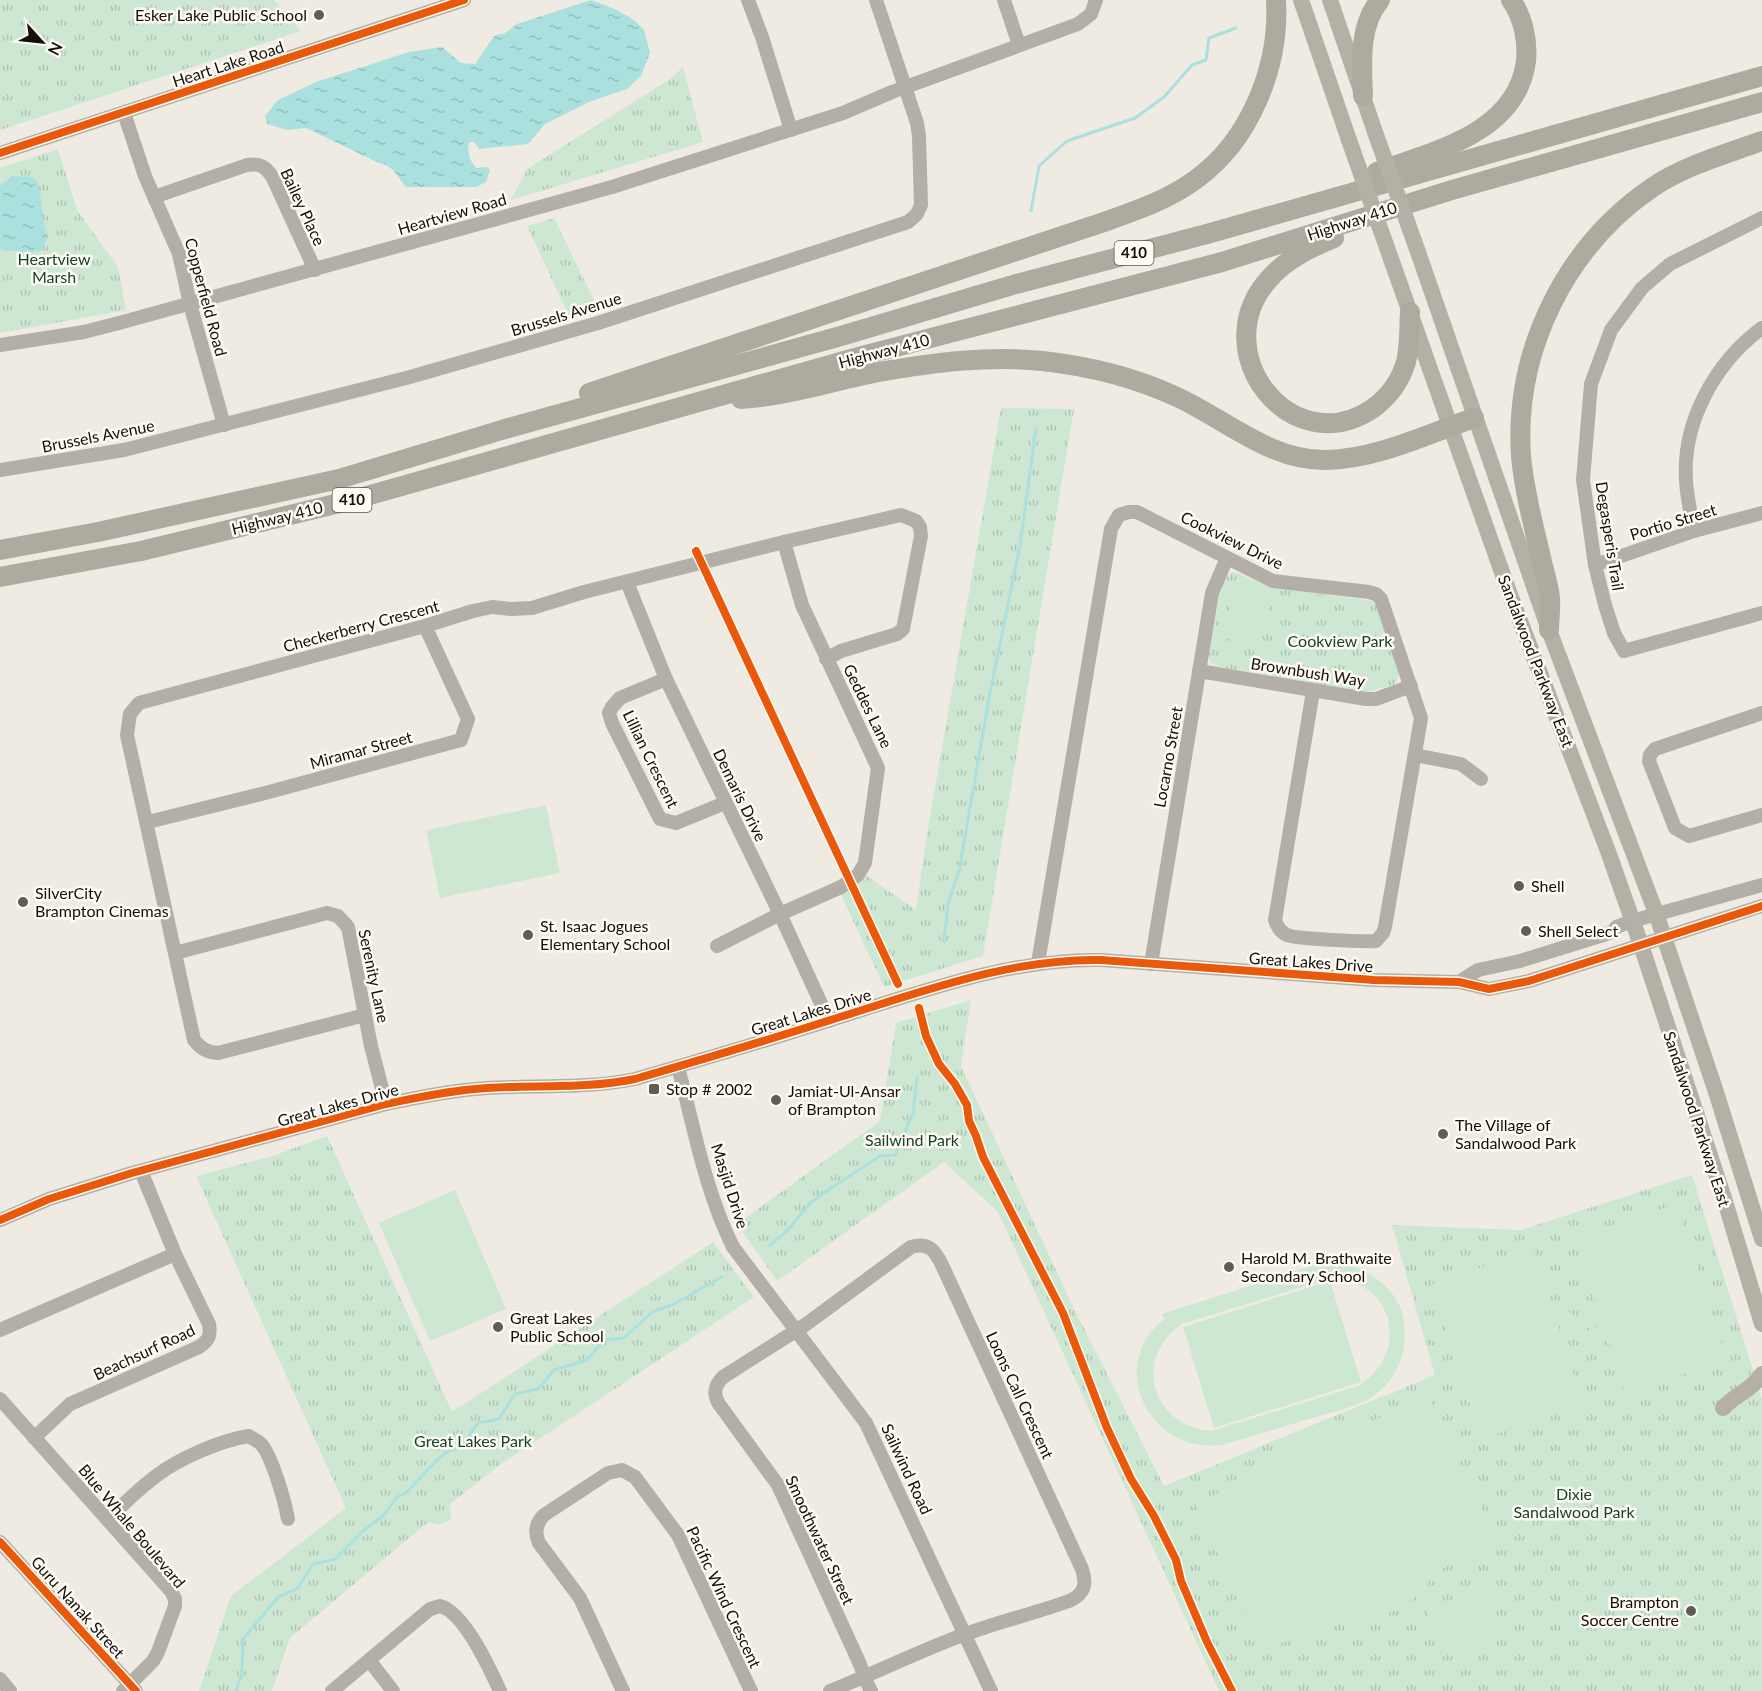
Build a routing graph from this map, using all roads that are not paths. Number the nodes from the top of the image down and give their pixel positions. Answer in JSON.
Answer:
{"nodes":[{"id":1,"x":464,"y":0,"type":"edge"},
{"id":2,"x":748,"y":0,"type":"edge"},
{"id":3,"x":876,"y":0,"type":"edge"},
{"id":4,"x":1004,"y":0,"type":"edge"},
{"id":5,"x":1096,"y":0,"type":"edge"},
{"id":6,"x":1276,"y":0,"type":"edge"},
{"id":7,"x":1301,"y":0,"type":"edge"},
{"id":8,"x":1330,"y":0,"type":"edge"},
{"id":9,"x":1380,"y":0,"type":"edge"},
{"id":10,"x":1510,"y":0,"type":"edge"},
{"id":11,"x":1018,"y":45,"type":"junction"},
{"id":12,"x":1762,"y":76,"type":"edge"},
{"id":13,"x":906,"y":87,"type":"junction"},
{"id":14,"x":1363,"y":96,"type":"junction"},
{"id":15,"x":1762,"y":102,"type":"edge"},
{"id":16,"x":124,"y":113,"type":"junction"},
{"id":17,"x":791,"y":129,"type":"junction"},
{"id":18,"x":1762,"y":141,"type":"edge"},
{"id":19,"x":0,"y":153,"type":"edge"},
{"id":20,"x":1452,"y":190,"type":"junction"},
{"id":21,"x":1334,"y":196,"type":"junction"},
{"id":22,"x":154,"y":197,"type":"junction"},
{"id":23,"x":1762,"y":218,"type":"edge"},
{"id":24,"x":315,"y":270,"type":"junction"},
{"id":25,"x":190,"y":304,"type":"junction"},
{"id":26,"x":1410,"y":312,"type":"junction"},
{"id":27,"x":1762,"y":328,"type":"edge"},
{"id":28,"x":0,"y":345,"type":"edge"},
{"id":29,"x":699,"y":402,"type":"junction"},
{"id":30,"x":1474,"y":418,"type":"junction"},
{"id":31,"x":224,"y":425,"type":"junction"},
{"id":32,"x":1452,"y":426,"type":"junction"},
{"id":33,"x":505,"y":429,"type":"junction"},
{"id":34,"x":0,"y":470,"type":"edge"},
{"id":35,"x":1762,"y":513,"type":"edge"},
{"id":36,"x":1694,"y":531,"type":"junction"},
{"id":37,"x":784,"y":542,"type":"junction"},
{"id":38,"x":0,"y":550,"type":"edge"},
{"id":39,"x":1227,"y":558,"type":"junction"},
{"id":40,"x":1595,"y":565,"type":"junction"},
{"id":41,"x":0,"y":577,"type":"edge"},
{"id":42,"x":627,"y":582,"type":"junction"},
{"id":43,"x":1762,"y":612,"type":"edge"},
{"id":44,"x":425,"y":626,"type":"junction"},
{"id":45,"x":1549,"y":630,"type":"junction"},
{"id":46,"x":826,"y":659,"type":"junction"},
{"id":47,"x":1199,"y":671,"type":"junction"},
{"id":48,"x":666,"y":679,"type":"junction"},
{"id":49,"x":1411,"y":686,"type":"junction"},
{"id":50,"x":1313,"y":691,"type":"junction"},
{"id":51,"x":1762,"y":713,"type":"edge"},
{"id":52,"x":1415,"y":755,"type":"junction"},
{"id":53,"x":1481,"y":779,"type":"dead end"},
{"id":54,"x":725,"y":803,"type":"junction"},
{"id":55,"x":1762,"y":815,"type":"edge"},
{"id":56,"x":148,"y":822,"type":"junction"},
{"id":57,"x":1762,"y":885,"type":"edge"},
{"id":58,"x":1762,"y":906,"type":"edge"},
{"id":59,"x":1656,"y":913,"type":"junction"},
{"id":60,"x":780,"y":914,"type":"junction"},
{"id":61,"x":1632,"y":921,"type":"junction"},
{"id":62,"x":1664,"y":937,"type":"junction"},
{"id":63,"x":1641,"y":945,"type":"junction"},
{"id":64,"x":717,"y":946,"type":"dead end"},
{"id":65,"x":175,"y":953,"type":"junction"},
{"id":66,"x":1038,"y":963,"type":"junction"},
{"id":67,"x":1151,"y":964,"type":"junction"},
{"id":68,"x":1459,"y":981,"type":"junction"},
{"id":69,"x":365,"y":1015,"type":"junction"},
{"id":70,"x":829,"y":1021,"type":"junction"},
{"id":71,"x":678,"y":1067,"type":"junction"},
{"id":72,"x":386,"y":1104,"type":"junction"},
{"id":73,"x":141,"y":1171,"type":"junction"},
{"id":74,"x":0,"y":1220,"type":"edge"},
{"id":75,"x":1762,"y":1239,"type":"edge"},
{"id":76,"x":175,"y":1254,"type":"junction"},
{"id":77,"x":1762,"y":1324,"type":"edge"},
{"id":78,"x":0,"y":1330,"type":"edge"},
{"id":79,"x":798,"y":1330,"type":"junction"},
{"id":80,"x":1762,"y":1374,"type":"edge"},
{"id":81,"x":0,"y":1399,"type":"edge"},
{"id":82,"x":1723,"y":1408,"type":"dead end"},
{"id":83,"x":34,"y":1438,"type":"junction"},
{"id":84,"x":288,"y":1519,"type":"dead end"},
{"id":85,"x":108,"y":1520,"type":"junction"},
{"id":86,"x":0,"y":1542,"type":"edge"},
{"id":87,"x":965,"y":1634,"type":"junction"},
{"id":88,"x":369,"y":1660,"type":"junction"},
{"id":89,"x":865,"y":1677,"type":"junction"},
{"id":90,"x":0,"y":1679,"type":"edge"},
{"id":91,"x":130,"y":1689,"type":"edge"},
{"id":92,"x":10,"y":1691,"type":"edge"},
{"id":93,"x":332,"y":1691,"type":"edge"},
{"id":94,"x":393,"y":1691,"type":"edge"},
{"id":95,"x":500,"y":1691,"type":"edge"},
{"id":96,"x":623,"y":1691,"type":"edge"},
{"id":97,"x":751,"y":1691,"type":"edge"},
{"id":98,"x":830,"y":1691,"type":"edge"},
{"id":99,"x":871,"y":1691,"type":"edge"},
{"id":100,"x":992,"y":1691,"type":"edge"}],
"edges":[{"from":1,"to":16,"type":"street","name":"Heart Lake Road"},
{"from":2,"to":17,"type":"street"},
{"from":3,"to":13,"type":"street","name":"Brussels Avenue"},
{"from":4,"to":11,"type":"street"},
{"from":5,"to":11,"type":"street","name":"Heartview Road"},
{"from":6,"to":33,"type":"highway"},
{"from":7,"to":26,"type":"main road","name":"Sandalwood Parkway East","bridge":true},
{"from":8,"to":14,"type":"main road","name":"Sandalwood Parkway East"},
{"from":9,"to":14,"type":"highway"},
{"from":10,"to":21,"type":"highway"},
{"from":11,"to":13,"type":"street","name":"Heartview Road"},
{"from":12,"to":21,"type":"highway","name":"Highway 410","number":"410"},
{"from":13,"to":17,"type":"street","name":"Heartview Road"},
{"from":13,"to":31,"type":"street","name":"Brussels Avenue"},
{"from":14,"to":30,"type":"main road","name":"Sandalwood Parkway East","bridge":true},
{"from":15,"to":20,"type":"highway","name":"Highway 410","number":"410"},
{"from":16,"to":19,"type":"street","name":"Heart Lake Road"},
{"from":16,"to":22,"type":"street","name":"Copperfield Road"},
{"from":17,"to":24,"type":"street","name":"Heartview Road"},
{"from":18,"to":45,"type":"highway"},
{"from":20,"to":26,"type":"highway"},
{"from":20,"to":29,"type":"highway","name":"Highway 410","number":"410"},
{"from":21,"to":33,"type":"highway","name":"Highway 410","number":"410"},
{"from":22,"to":24,"type":"street","name":"Bailey Place"},
{"from":22,"to":25,"type":"street","name":"Copperfield Road"},
{"from":23,"to":40,"type":"street","name":"Degasperis Trail"},
{"from":24,"to":25,"type":"street","name":"Heartview Road"},
{"from":25,"to":28,"type":"street","name":"Heartview Road"},
{"from":25,"to":31,"type":"street","name":"Copperfield Road"},
{"from":26,"to":32,"type":"main road","name":"Sandalwood Parkway East"},
{"from":27,"to":36,"type":"street"},
{"from":29,"to":32,"type":"highway"},
{"from":29,"to":41,"type":"highway","name":"Highway 410","number":"410"},
{"from":30,"to":32,"type":"highway"},
{"from":30,"to":45,"type":"main road","name":"Sandalwood Parkway East"},
{"from":31,"to":34,"type":"street","name":"Brussels Avenue"},
{"from":32,"to":61,"type":"main road","name":"Sandalwood Parkway East"},
{"from":33,"to":38,"type":"highway","name":"Highway 410","number":"410"},
{"from":35,"to":36,"type":"street","name":"Portio Street"},
{"from":36,"to":40,"type":"street","name":"Portio Street"},
{"from":37,"to":42,"type":"street","name":"Checkerberry Crescent"},
{"from":37,"to":46,"type":"street","name":"Geddes Lane"},
{"from":37,"to":46,"type":"street","name":"Checkerberry Crescent"},
{"from":39,"to":47,"type":"street","name":"Locarno Street"},
{"from":39,"to":49,"type":"street","name":"Cookview Drive"},
{"from":39,"to":66,"type":"street","name":"Cookview Drive"},
{"from":40,"to":43,"type":"street","name":"Degasperis Trail"},
{"from":42,"to":44,"type":"street","name":"Checkerberry Crescent"},
{"from":42,"to":48,"type":"street","name":"Demaris Drive"},
{"from":44,"to":56,"type":"street","name":"Checkerberry Crescent"},
{"from":44,"to":56,"type":"street","name":"Miramar Street"},
{"from":45,"to":59,"type":"main road","name":"Sandalwood Parkway East"},
{"from":46,"to":60,"type":"street","name":"Geddes Lane"},
{"from":47,"to":50,"type":"street","name":"Brownbush Way"},
{"from":47,"to":67,"type":"street","name":"Locarno Street"},
{"from":48,"to":54,"type":"street","name":"Demaris Drive"},
{"from":48,"to":54,"type":"street","name":"Lillian Crescent"},
{"from":49,"to":50,"type":"street","name":"Brownbush Way"},
{"from":49,"to":52,"type":"street","name":"Cookview Drive"},
{"from":50,"to":52,"type":"street","name":"Cookview Drive"},
{"from":51,"to":55,"type":"street"},
{"from":52,"to":53,"type":"street"},
{"from":54,"to":60,"type":"street","name":"Demaris Drive"},
{"from":56,"to":65,"type":"street","name":"Checkerberry Crescent"},
{"from":57,"to":59,"type":"street","name":"Great Lakes Drive"},
{"from":58,"to":62,"type":"street","name":"Great Lakes Drive"},
{"from":59,"to":61,"type":"street","name":"Great Lakes Drive"},
{"from":59,"to":62,"type":"main road","name":"Sandalwood Parkway East"},
{"from":60,"to":64,"type":"street","name":"Geddes Lane"},
{"from":60,"to":70,"type":"street","name":"Demaris Drive"},
{"from":61,"to":63,"type":"main road","name":"Sandalwood Parkway East"},
{"from":61,"to":68,"type":"street","name":"Great Lakes Drive"},
{"from":62,"to":63,"type":"street","name":"Great Lakes Drive"},
{"from":62,"to":75,"type":"main road","name":"Sandalwood Parkway East"},
{"from":63,"to":68,"type":"street","name":"Great Lakes Drive"},
{"from":63,"to":77,"type":"main road","name":"Sandalwood Parkway East"},
{"from":65,"to":69,"type":"street","name":"Checkerberry Crescent"},
{"from":65,"to":69,"type":"street","name":"Serenity Lane"},
{"from":66,"to":67,"type":"street","name":"Great Lakes Drive"},
{"from":66,"to":70,"type":"street","name":"Great Lakes Drive"},
{"from":67,"to":68,"type":"street","name":"Great Lakes Drive"},
{"from":69,"to":72,"type":"street","name":"Serenity Lane"},
{"from":70,"to":71,"type":"street","name":"Great Lakes Drive"},
{"from":71,"to":72,"type":"street","name":"Great Lakes Drive"},
{"from":71,"to":79,"type":"street","name":"Masjid Drive"},
{"from":72,"to":73,"type":"street","name":"Great Lakes Drive"},
{"from":73,"to":74,"type":"street","name":"Great Lakes Drive"},
{"from":73,"to":76,"type":"street","name":"Beachsurf Road"},
{"from":76,"to":78,"type":"street"},
{"from":76,"to":83,"type":"street","name":"Beachsurf Road"},
{"from":79,"to":87,"type":"street","name":"Sailwind Road"},
{"from":79,"to":87,"type":"street","name":"Loons Call Crescent"},
{"from":79,"to":89,"type":"street","name":"Smoothwater Street"},
{"from":80,"to":82,"type":"main road"},
{"from":81,"to":83,"type":"street","name":"Blue Whale Boulevard"},
{"from":83,"to":85,"type":"street","name":"Blue Whale Boulevard"},
{"from":84,"to":85,"type":"street"},
{"from":85,"to":91,"type":"street","name":"Blue Whale Boulevard"},
{"from":86,"to":91,"type":"street","name":"Guru Nanak Street"},
{"from":87,"to":89,"type":"street","name":"Loons Call Crescent"},
{"from":87,"to":100,"type":"street","name":"Sailwind Road"},
{"from":88,"to":93,"type":"street"},
{"from":88,"to":94,"type":"street"},
{"from":88,"to":95,"type":"street"},
{"from":89,"to":98,"type":"street","name":"Loons Call Crescent"},
{"from":89,"to":99,"type":"street"},
{"from":90,"to":92,"type":"street"},
{"from":96,"to":97,"type":"street","name":"Pacific Wind Crescent"}]}
